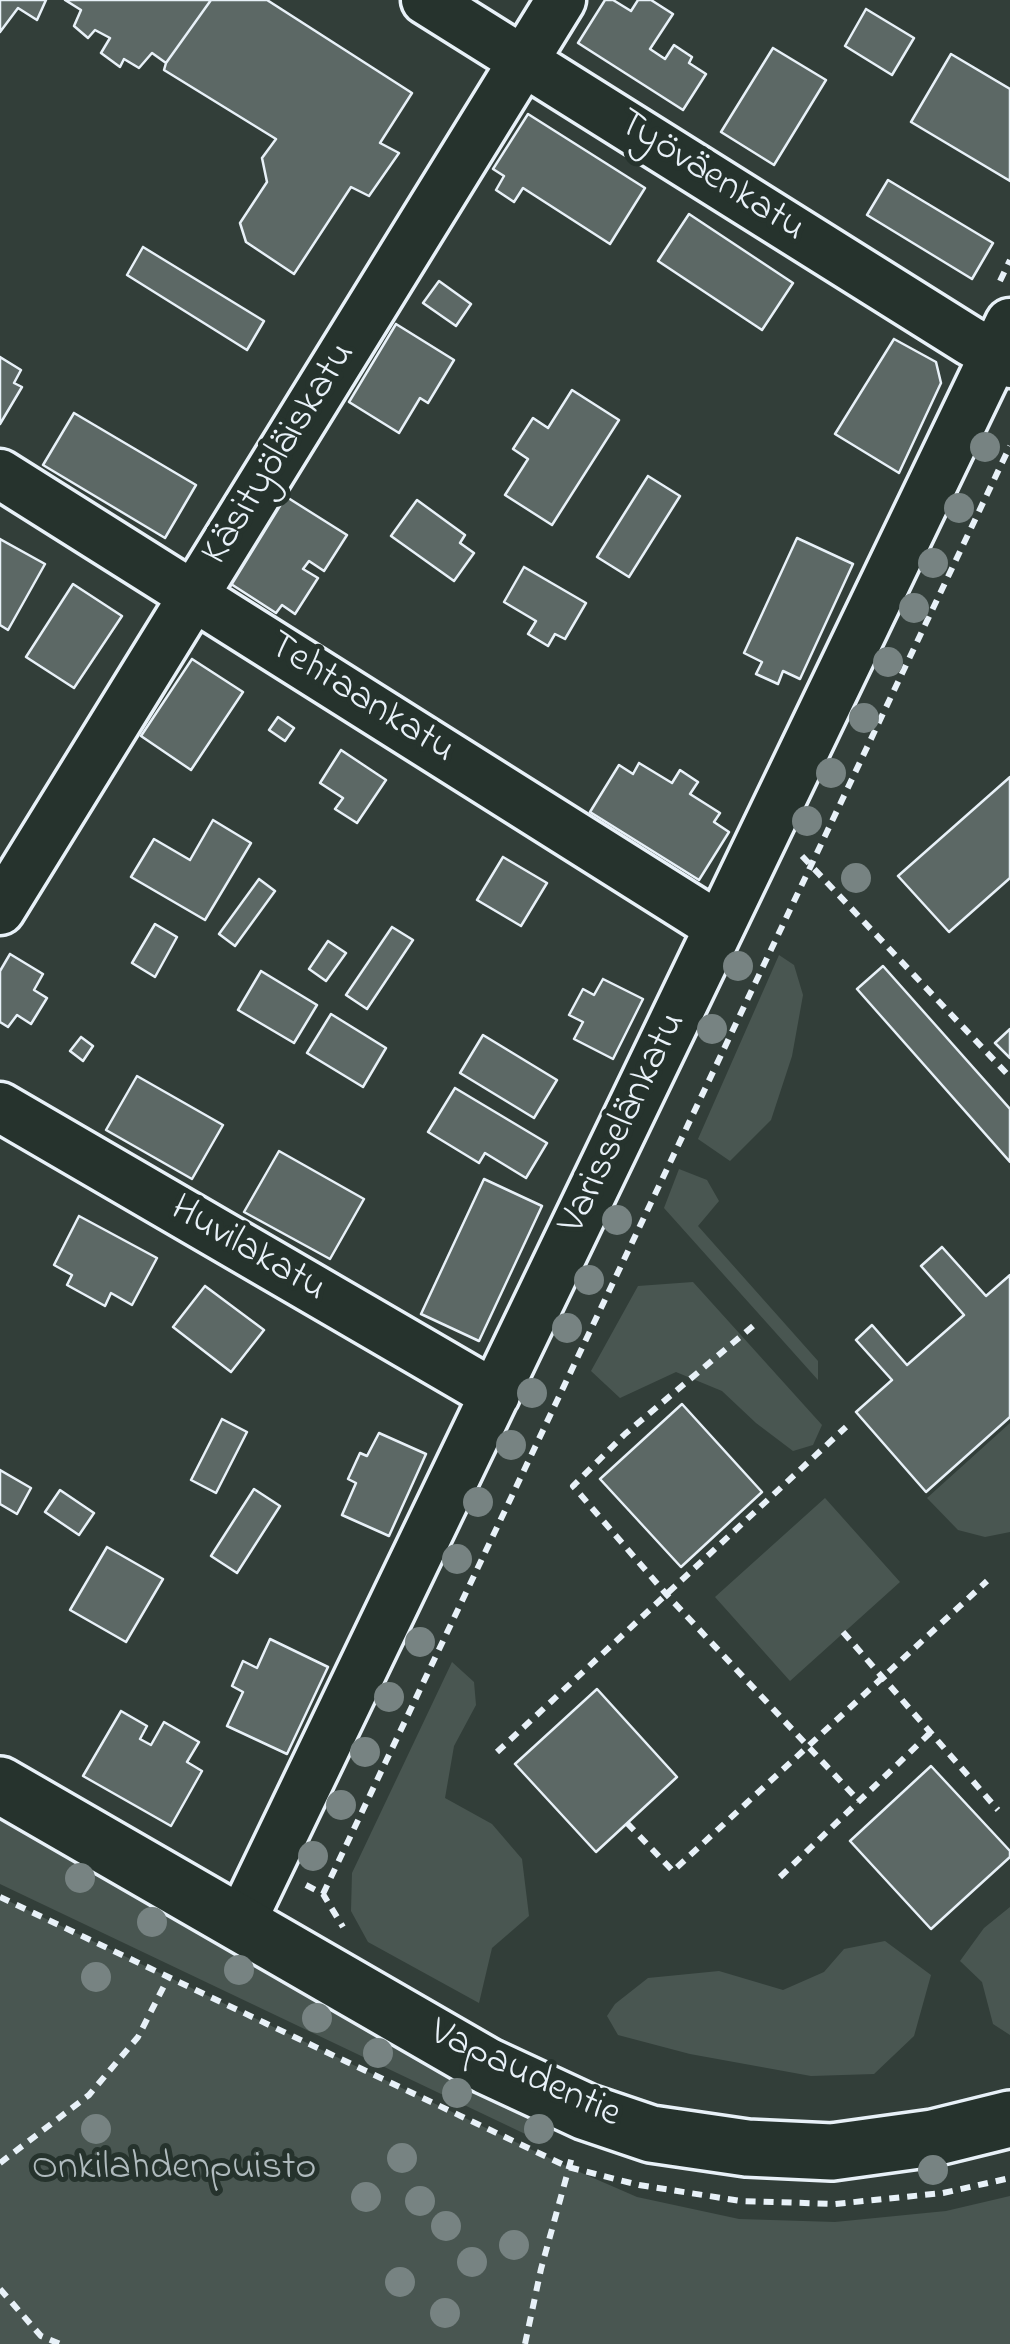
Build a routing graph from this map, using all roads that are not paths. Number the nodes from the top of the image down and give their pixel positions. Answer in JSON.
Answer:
{"nodes":[{"id":1,"x":426,"y":0,"type":"edge"},
{"id":2,"x":561,"y":0,"type":"edge"},
{"id":3,"x":524,"y":61,"type":"junction"},
{"id":4,"x":1005,"y":347,"type":"edge"},
{"id":5,"x":0,"y":474,"type":"edge"},
{"id":6,"x":193,"y":596,"type":"junction"},
{"id":7,"x":0,"y":910,"type":"edge"},
{"id":8,"x":719,"y":927,"type":"junction"},
{"id":9,"x":0,"y":1107,"type":"edge"},
{"id":10,"x":495,"y":1395,"type":"junction"},
{"id":11,"x":0,"y":1785,"type":"edge"},
{"id":12,"x":240,"y":1924,"type":"junction"},
{"id":13,"x":1010,"y":2119,"type":"edge"}],
"edges":[{"from":1,"to":3,"type":"street","name":"Työväenkatu"},
{"from":2,"to":3,"type":"street","name":"Käsityöläiskatu"},
{"from":3,"to":4,"type":"street","name":"Työväenkatu"},
{"from":3,"to":6,"type":"street","name":"Käsityöläiskatu"},
{"from":4,"to":8,"type":"street","name":"Varisselänkatu"},
{"from":5,"to":6,"type":"street","name":"Tehtaankatu"},
{"from":6,"to":7,"type":"street","name":"Käsityöläiskatu"},
{"from":6,"to":8,"type":"street","name":"Tehtaankatu"},
{"from":8,"to":10,"type":"street","name":"Varisselänkatu"},
{"from":9,"to":10,"type":"street","name":"Huvilakatu"},
{"from":10,"to":12,"type":"street","name":"Varisselänkatu"},
{"from":11,"to":12,"type":"main road","name":"Vapaudentie"},
{"from":12,"to":13,"type":"main road","name":"Vapaudentie"}]}
